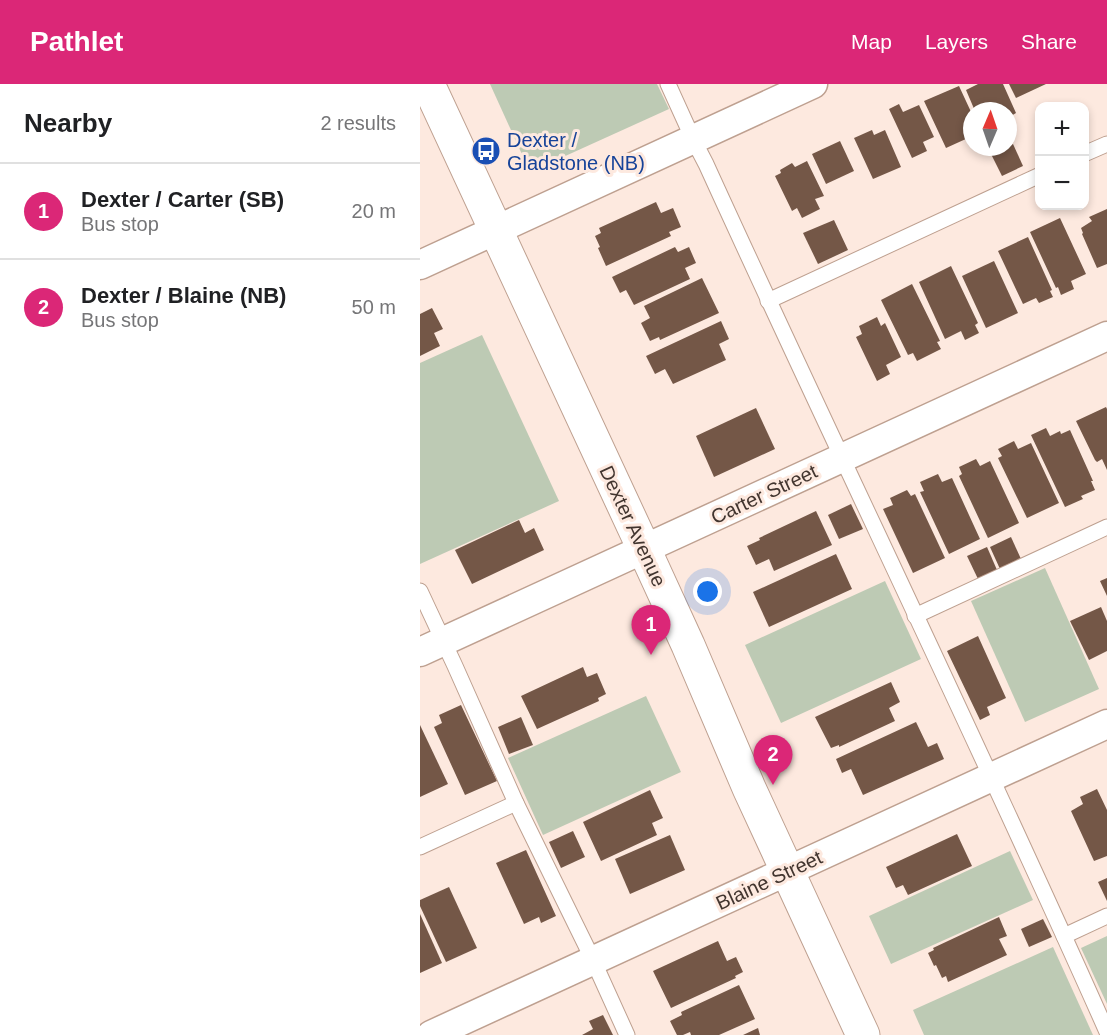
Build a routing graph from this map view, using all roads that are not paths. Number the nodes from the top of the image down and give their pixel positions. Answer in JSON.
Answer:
{"nodes":[{"id":1,"x":428,"y":84,"type":"edge"},
{"id":2,"x":668,"y":84,"type":"edge"},
{"id":3,"x":813,"y":84,"type":"edge"},
{"id":4,"x":693,"y":139,"type":"junction"},
{"id":5,"x":1107,"y":144,"type":"edge"},
{"id":6,"x":1089,"y":152,"type":"edge"},
{"id":7,"x":1035,"y":177,"type":"edge"},
{"id":8,"x":496,"y":230,"type":"junction"},
{"id":9,"x":420,"y":266,"type":"edge"},
{"id":10,"x":768,"y":301,"type":"junction"},
{"id":11,"x":1107,"y":336,"type":"edge"},
{"id":12,"x":842,"y":458,"type":"junction"},
{"id":13,"x":1107,"y":527,"type":"edge"},
{"id":14,"x":644,"y":549,"type":"junction"},
{"id":15,"x":420,"y":591,"type":"edge"},
{"id":16,"x":915,"y":616,"type":"junction"},
{"id":17,"x":432,"y":647,"type":"edge"},
{"id":18,"x":1107,"y":724,"type":"edge"},
{"id":19,"x":992,"y":777,"type":"junction"},
{"id":20,"x":516,"y":803,"type":"junction"},
{"id":21,"x":420,"y":847,"type":"edge"},
{"id":22,"x":788,"y":872,"type":"junction"},
{"id":23,"x":1107,"y":916,"type":"edge"},
{"id":24,"x":1064,"y":936,"type":"junction"},
{"id":25,"x":593,"y":960,"type":"junction"},
{"id":26,"x":1107,"y":1032,"type":"edge"},
{"id":27,"x":431,"y":1035,"type":"edge"},
{"id":28,"x":627,"y":1035,"type":"edge"},
{"id":29,"x":863,"y":1035,"type":"edge"}],
"edges":[{"from":1,"to":8,"type":"street","name":"Dexter Avenue"},
{"from":2,"to":4,"type":"lane"},
{"from":3,"to":4,"type":"street"},
{"from":4,"to":8,"type":"street"},
{"from":4,"to":10,"type":"lane"},
{"from":5,"to":6,"type":"lane"},
{"from":7,"to":10,"type":"lane"},
{"from":8,"to":9,"type":"street"},
{"from":8,"to":14,"type":"street","name":"Dexter Avenue"},
{"from":10,"to":12,"type":"lane"},
{"from":11,"to":12,"type":"street","name":"Carter Street"},
{"from":12,"to":14,"type":"street","name":"Carter Street"},
{"from":12,"to":16,"type":"lane"},
{"from":13,"to":16,"type":"lane"},
{"from":14,"to":17,"type":"street","name":"Carter Street"},
{"from":14,"to":22,"type":"street","name":"Dexter Avenue"},
{"from":15,"to":17,"type":"lane"},
{"from":16,"to":19,"type":"lane"},
{"from":17,"to":20,"type":"lane"},
{"from":18,"to":19,"type":"street","name":"Blaine Street"},
{"from":19,"to":22,"type":"street","name":"Blaine Street"},
{"from":19,"to":24,"type":"lane"},
{"from":20,"to":21,"type":"lane"},
{"from":20,"to":25,"type":"lane"},
{"from":22,"to":25,"type":"street","name":"Blaine Street"},
{"from":22,"to":29,"type":"street","name":"Dexter Avenue"},
{"from":23,"to":24,"type":"lane"},
{"from":24,"to":26,"type":"lane"},
{"from":25,"to":27,"type":"street","name":"Blaine Street"},
{"from":25,"to":28,"type":"lane"}]}
